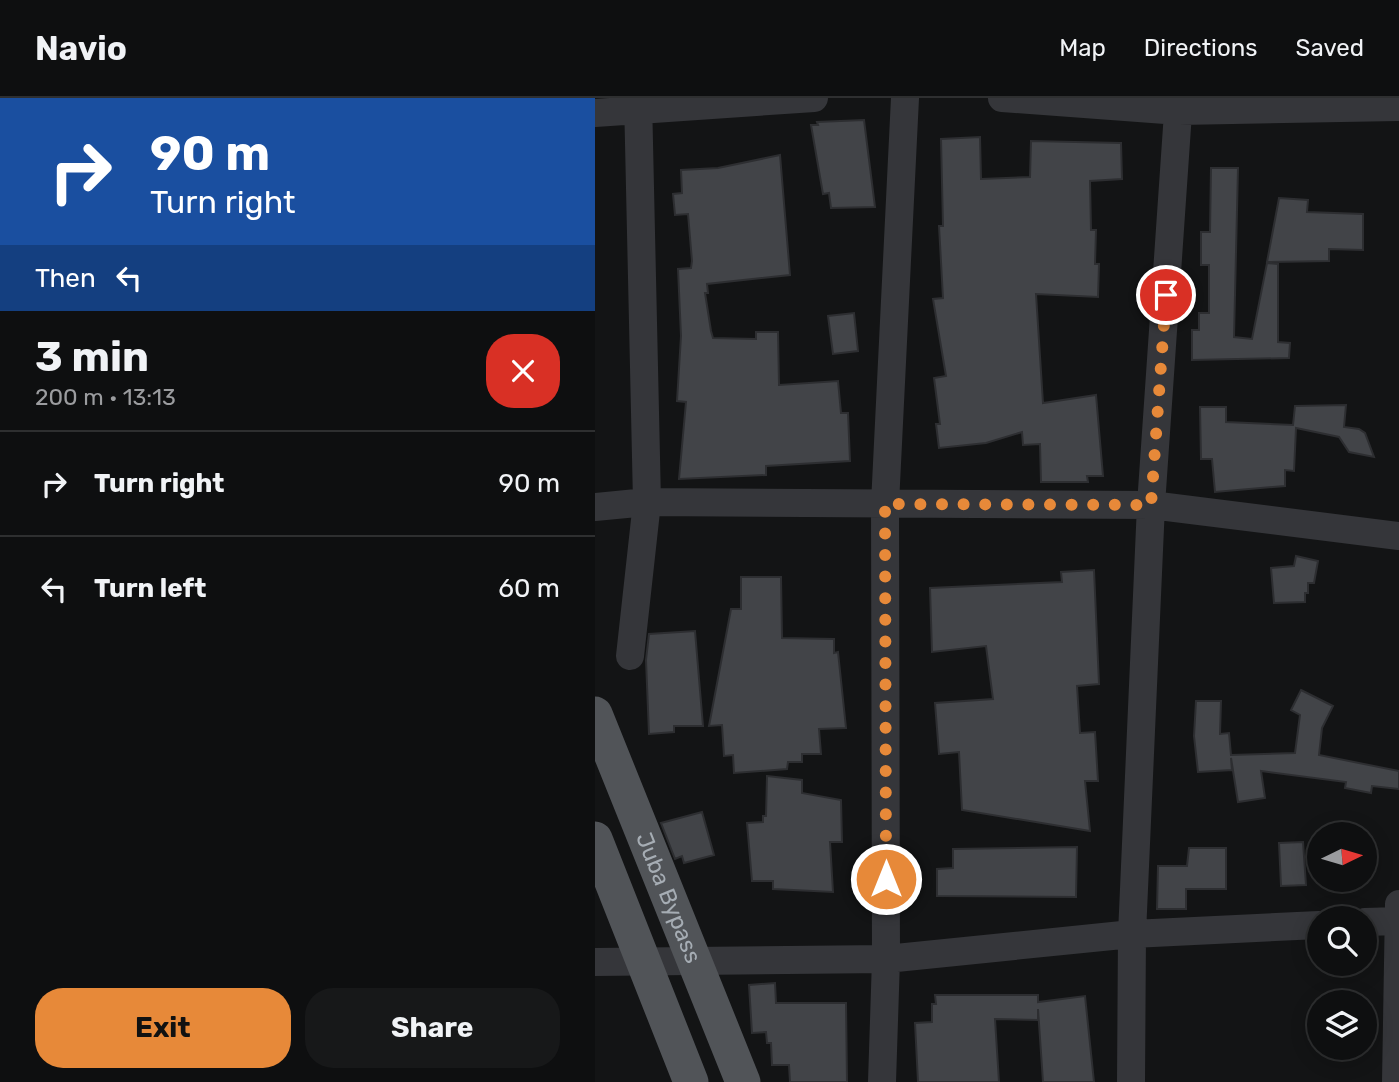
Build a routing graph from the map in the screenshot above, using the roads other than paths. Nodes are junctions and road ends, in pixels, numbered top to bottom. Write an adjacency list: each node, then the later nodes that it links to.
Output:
1 (814, 98): 5 (street)
2 (905, 98): 9 (street)
3 (1002, 98): 4 (street)
4 (1179, 104): 6 (street); 10 (street)
5 (638, 105): 7 (street); 8 (street)
6 (1399, 107)
7 (595, 113)
8 (647, 502): 9 (street); 11 (street); 13 (street)
9 (885, 504): 10 (street); 20 (street)
10 (1151, 505): 12 (street); 19 (street)
11 (595, 507)
12 (1399, 536)
13 (630, 656)
14 (595, 714): 22 (main road, Juba Bypass)
15 (595, 839): 23 (main road, Juba Bypass)
16 (1399, 915): 17 (street); 28 (street)
17 (1377, 920)
18 (1307, 926): 19 (street)
19 (1132, 934): 20 (street); 27 (street)
20 (886, 959): 22 (street); 26 (street)
21 (595, 961): 23 (street)
22 (697, 962): 23 (street); 25 (main road, Juba Bypass)
23 (645, 963): 24 (main road, Juba Bypass)
24 (691, 1082)
25 (743, 1082)
26 (882, 1082)
27 (1131, 1082)
28 (1396, 1082)

